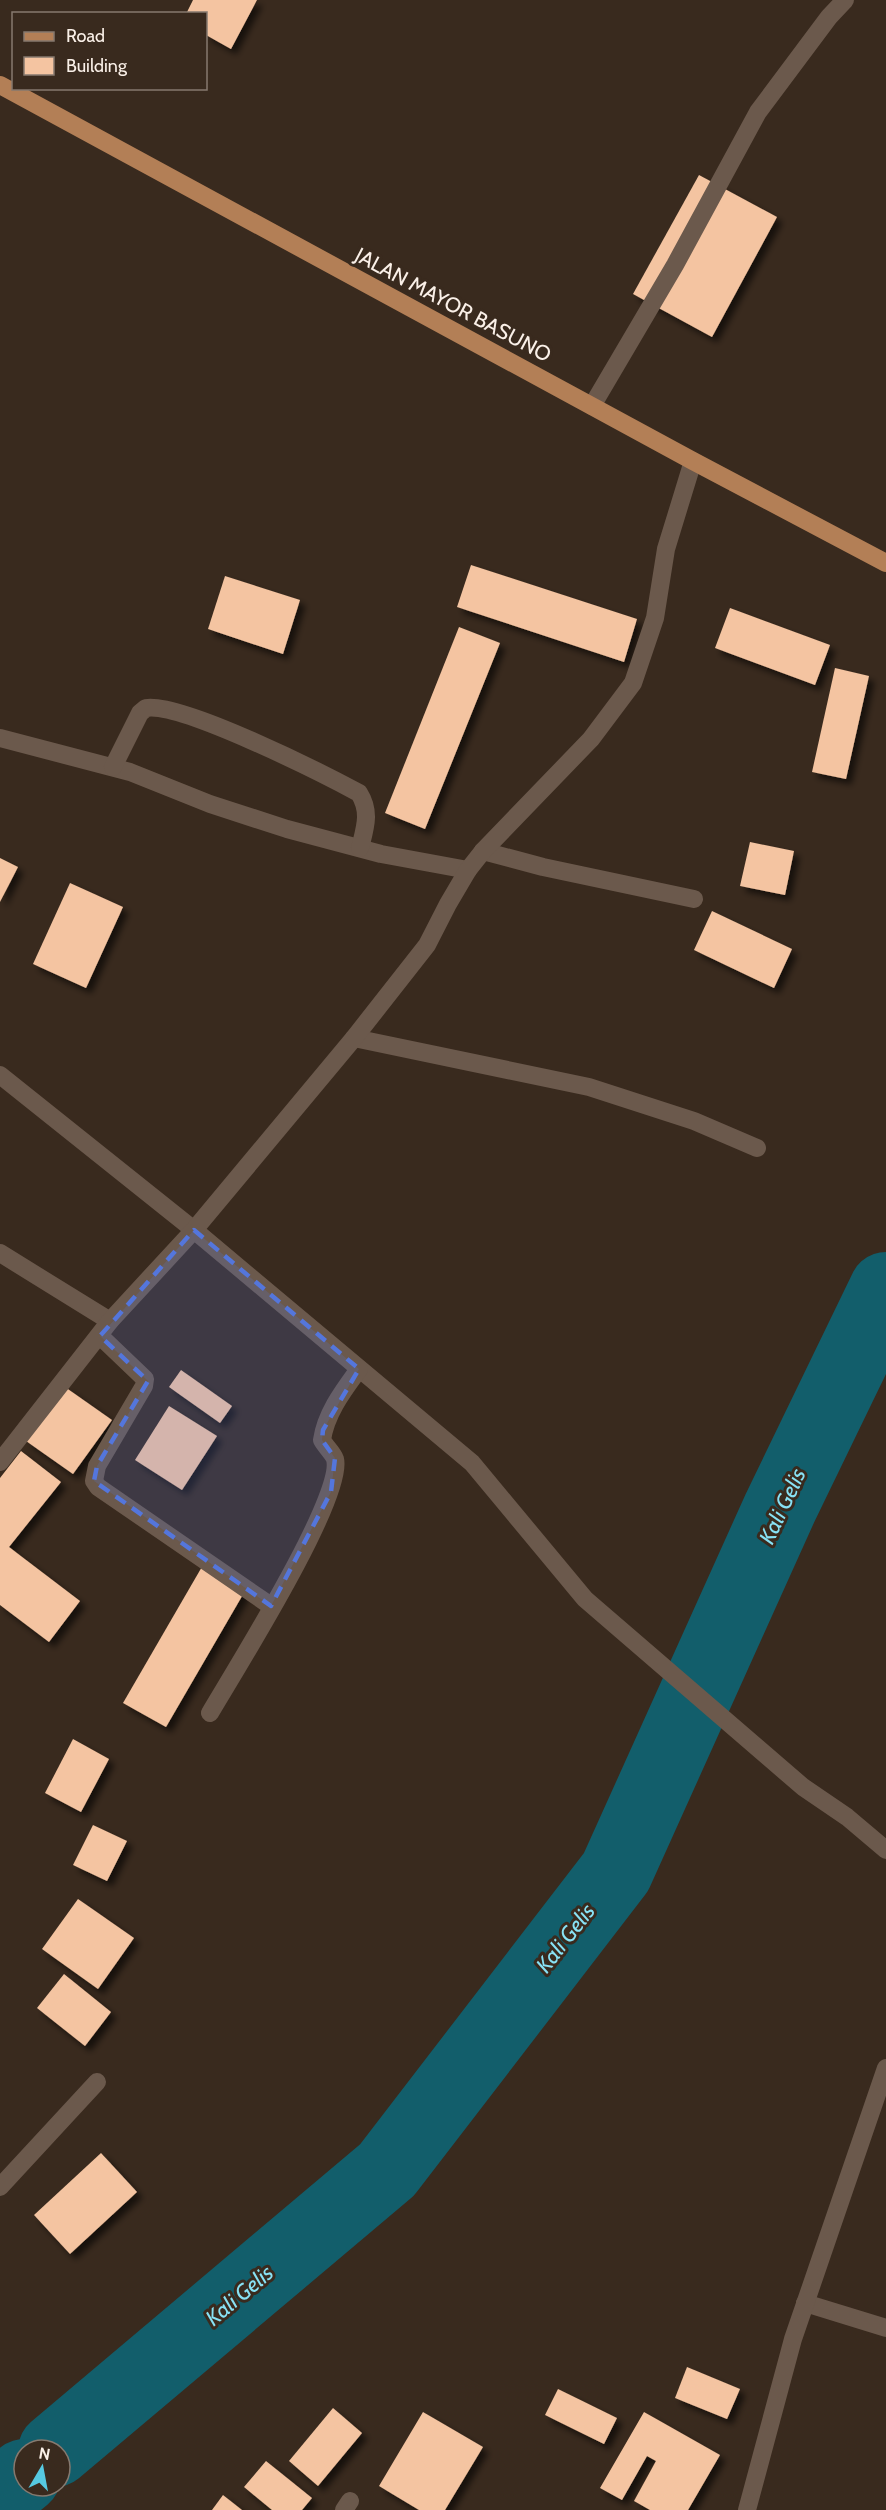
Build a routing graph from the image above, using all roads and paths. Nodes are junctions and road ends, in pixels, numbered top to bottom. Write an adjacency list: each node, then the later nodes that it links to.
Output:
1 (845, 0): 3 (street)
2 (0, 85): 3 (main road, JALAN MAYOR BASUNO)
3 (592, 406): 4 (main road, JALAN MAYOR BASUNO)
4 (693, 461): 5 (main road, JALAN MAYOR BASUNO); 9 (street)
5 (886, 563)
6 (0, 738): 7 (street)
7 (113, 767): 8 (street); 8 (street)
8 (360, 849): 10 (street)
9 (483, 850): 10 (street); 11 (street)
10 (468, 870): 12 (street)
11 (694, 899)
12 (354, 1038): 14 (street); 15 (street)
13 (0, 1075): 15 (street)
14 (758, 1148)
15 (194, 1230): 17 (street); 19 (street)
16 (0, 1253): 17 (street)
17 (110, 1321): 18 (street)
18 (100, 1336): 20 (street); 21 (street)
19 (359, 1369): 21 (street); 23 (street)
20 (0, 1462)
21 (271, 1606): 22 (street)
22 (210, 1713)
23 (886, 1850)
24 (886, 2068): 27 (street)
25 (97, 2082): 26 (street)
26 (0, 2187)
27 (805, 2304): 28 (street); 29 (street)
28 (886, 2328)
29 (747, 2510)

